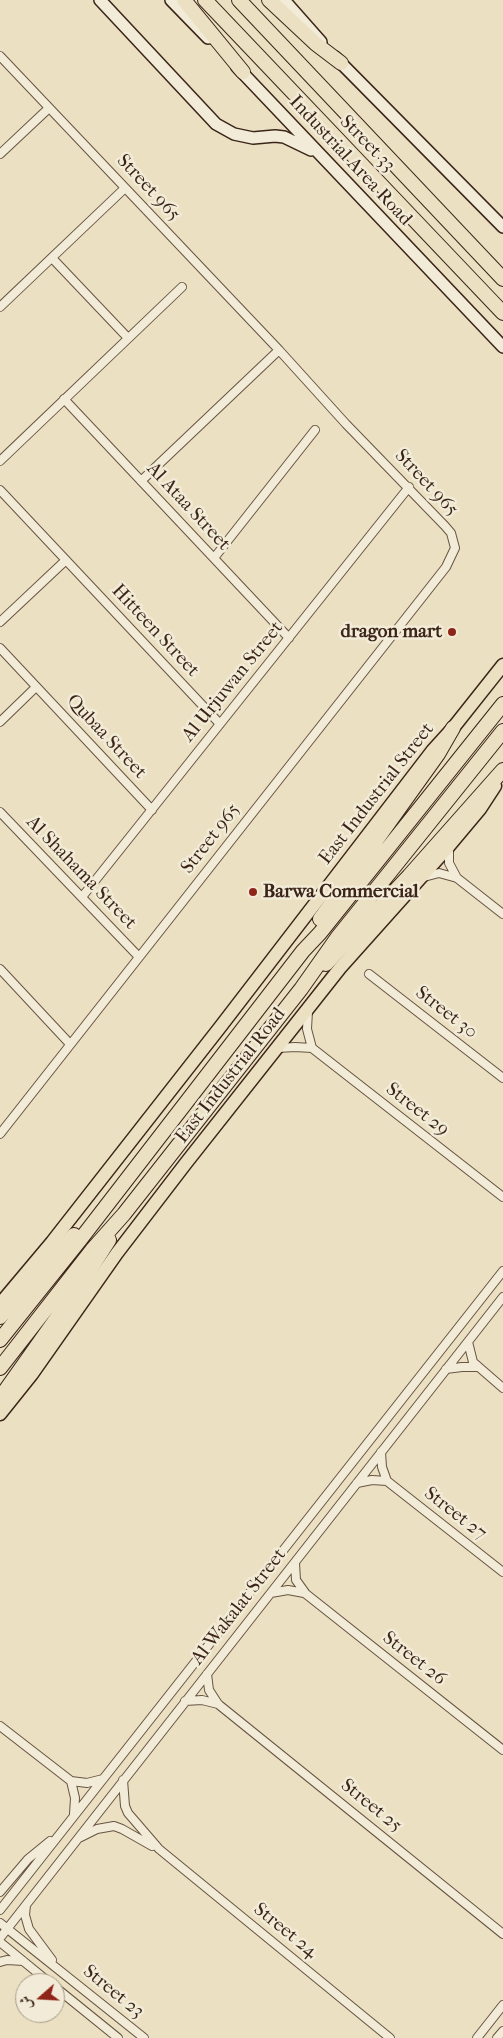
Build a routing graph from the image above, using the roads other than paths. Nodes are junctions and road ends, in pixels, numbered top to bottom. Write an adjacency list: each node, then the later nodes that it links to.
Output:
1 (100, 0): 13 (street)
2 (171, 0): 10 (street, Industrial Area Road)
3 (184, 0): 10 (highway)
4 (205, 0): 20 (highway, Street 33)
5 (239, 0): 17 (highway, Street 33)
6 (269, 0): 9 (highway)
7 (284, 0): 9 (street)
8 (0, 56): 11 (street, Street 965)
9 (341, 63): 15 (street)
10 (243, 72): 13 (street, Industrial Area Road)
11 (49, 108): 12 (street); 14 (street, Street 965)
12 (0, 154)
13 (321, 156): 22 (street, Industrial Area Road)
14 (125, 188): 16 (street); 23 (street, Street 965)
15 (503, 227)
16 (52, 258): 19 (street); 21 (street)
17 (503, 279)
18 (182, 287): 21 (street)
19 (0, 307)
20 (503, 313)
21 (128, 338): 24 (street)
22 (503, 347)
23 (279, 350): 27 (street); 28 (street, Street 965)
24 (64, 399): 26 (street); 27 (street, Al Ataa Street)
25 (315, 430): 30 (street)
26 (0, 461)
27 (142, 481): 30 (street, Al Ataa Street)
28 (409, 487): 33 (street, Al Urjuwan Street); 51 (street, Street 965)
29 (0, 490): 31 (street, Hitteen Street)
30 (214, 558): 33 (street, Al Ataa Street)
31 (66, 560): 32 (street); 39 (street, Hitteen Street)
32 (0, 622)
33 (289, 638): 39 (street, Al Urjuwan Street)
34 (0, 648): 36 (street, Qubaa Street)
35 (503, 665): 40 (main road)
36 (36, 687): 38 (street); 43 (street, Qubaa Street)
37 (503, 704): 50 (highway, East Industrial Road)
38 (0, 722)
39 (220, 724): 43 (street, Al Urjuwan Street)
40 (453, 728): 50 (highway); 56 (main road, East Industrial Street)
41 (503, 731): 54 (highway, East Industrial Road)
42 (503, 771): 45 (main road, East Industrial Road); 54 (highway)
43 (152, 810): 48 (street, Al Urjuwan Street)
44 (0, 812): 48 (street, Al Shahama Street)
45 (449, 846): 46 (main road, East Industrial Road); 47 (street)
46 (421, 878): 47 (street); 55 (main road, East Industrial Road)
47 (457, 878): 49 (street)
48 (82, 897): 51 (street, Al Shahama Street)
49 (503, 914)
50 (303, 951): 63 (highway, East Industrial Road)
51 (139, 957): 57 (street, Street 965)
52 (0, 969): 57 (street)
53 (369, 974): 60 (street, Street 30)
54 (301, 989): 64 (highway, East Industrial Road)
55 (308, 1008): 58 (main road, East Industrial Road); 59 (street)
56 (221, 1026): 67 (main road, East Industrial Road)
57 (70, 1044): 61 (street, Street 965)
58 (278, 1048): 59 (street); 76 (main road, East Industrial Road)
59 (312, 1048): 62 (street, Street 29)
60 (503, 1078)
61 (0, 1134)
62 (503, 1197)
63 (108, 1202): 68 (highway); 69 (highway, East Industrial Road)
64 (124, 1214): 72 (highway, East Industrial Road); 75 (highway)
65 (503, 1271): 89 (street, Al Wakalat Street)
66 (503, 1297): 70 (street, Al Wakalat Street)
67 (0, 1304)
68 (0, 1317)
69 (0, 1340)
70 (468, 1342): 71 (street); 73 (street, Al Wakalat Street)
71 (478, 1367): 73 (street); 74 (street)
72 (0, 1368)
73 (446, 1369): 77 (street, Al Wakalat Street)
74 (503, 1388)
75 (0, 1398)
76 (0, 1414)
77 (381, 1452): 78 (street); 79 (street, Al Wakalat Street)
78 (387, 1481): 79 (street); 81 (street, Street 27)
79 (357, 1483): 80 (street, Al Wakalat Street)
80 (295, 1562): 82 (street, Al Wakalat Street); 83 (street, Street 26)
81 (503, 1572)
82 (270, 1594): 83 (street); 84 (street, Al Wakalat Street)
83 (306, 1594): 88 (street, Street 26)
84 (206, 1674): 85 (street, Al Wakalat Street); 86 (street, Street 25)
85 (185, 1701): 86 (street); 90 (street, Al Wakalat Street)
86 (218, 1704): 101 (street, Street 25)
87 (0, 1726): 91 (street)
88 (503, 1750)
89 (103, 1780): 91 (street); 92 (street, Al Wakalat Street)
90 (124, 1780): 94 (street, Al Wakalat Street); 95 (street, Street 24)
91 (71, 1782): 92 (street)
92 (74, 1815): 93 (street, Al Wakalat Street)
93 (62, 1830): 96 (street); 98 (street, Al Wakalat Street)
94 (77, 1839): 95 (street, Street 24); 97 (street, Al Wakalat Street)
95 (158, 1849): 113 (street, Street 24)
96 (0, 1892)
97 (26, 1903): 100 (street, Al Wakalat Street); 106 (street, Street 23)
98 (0, 1910)
99 (0, 1923): 100 (street, Street 23)
100 (7, 1928): 102 (street, Al Wakalat Street); 106 (street, Street 23)
101 (503, 1934)
102 (0, 1938)
103 (0, 1942): 105 (street, Street 23)
104 (0, 1962): 105 (street)
105 (24, 1962): 107 (street, Street 23)
106 (61, 1971): 112 (street, Street 23)
107 (38, 1973)
108 (65, 1995): 111 (street, Street 23)
109 (503, 2005): 114 (street)
110 (503, 2030): 115 (street)
111 (118, 2038)
112 (144, 2038)
113 (390, 2038)
114 (477, 2038)
115 (497, 2038)

